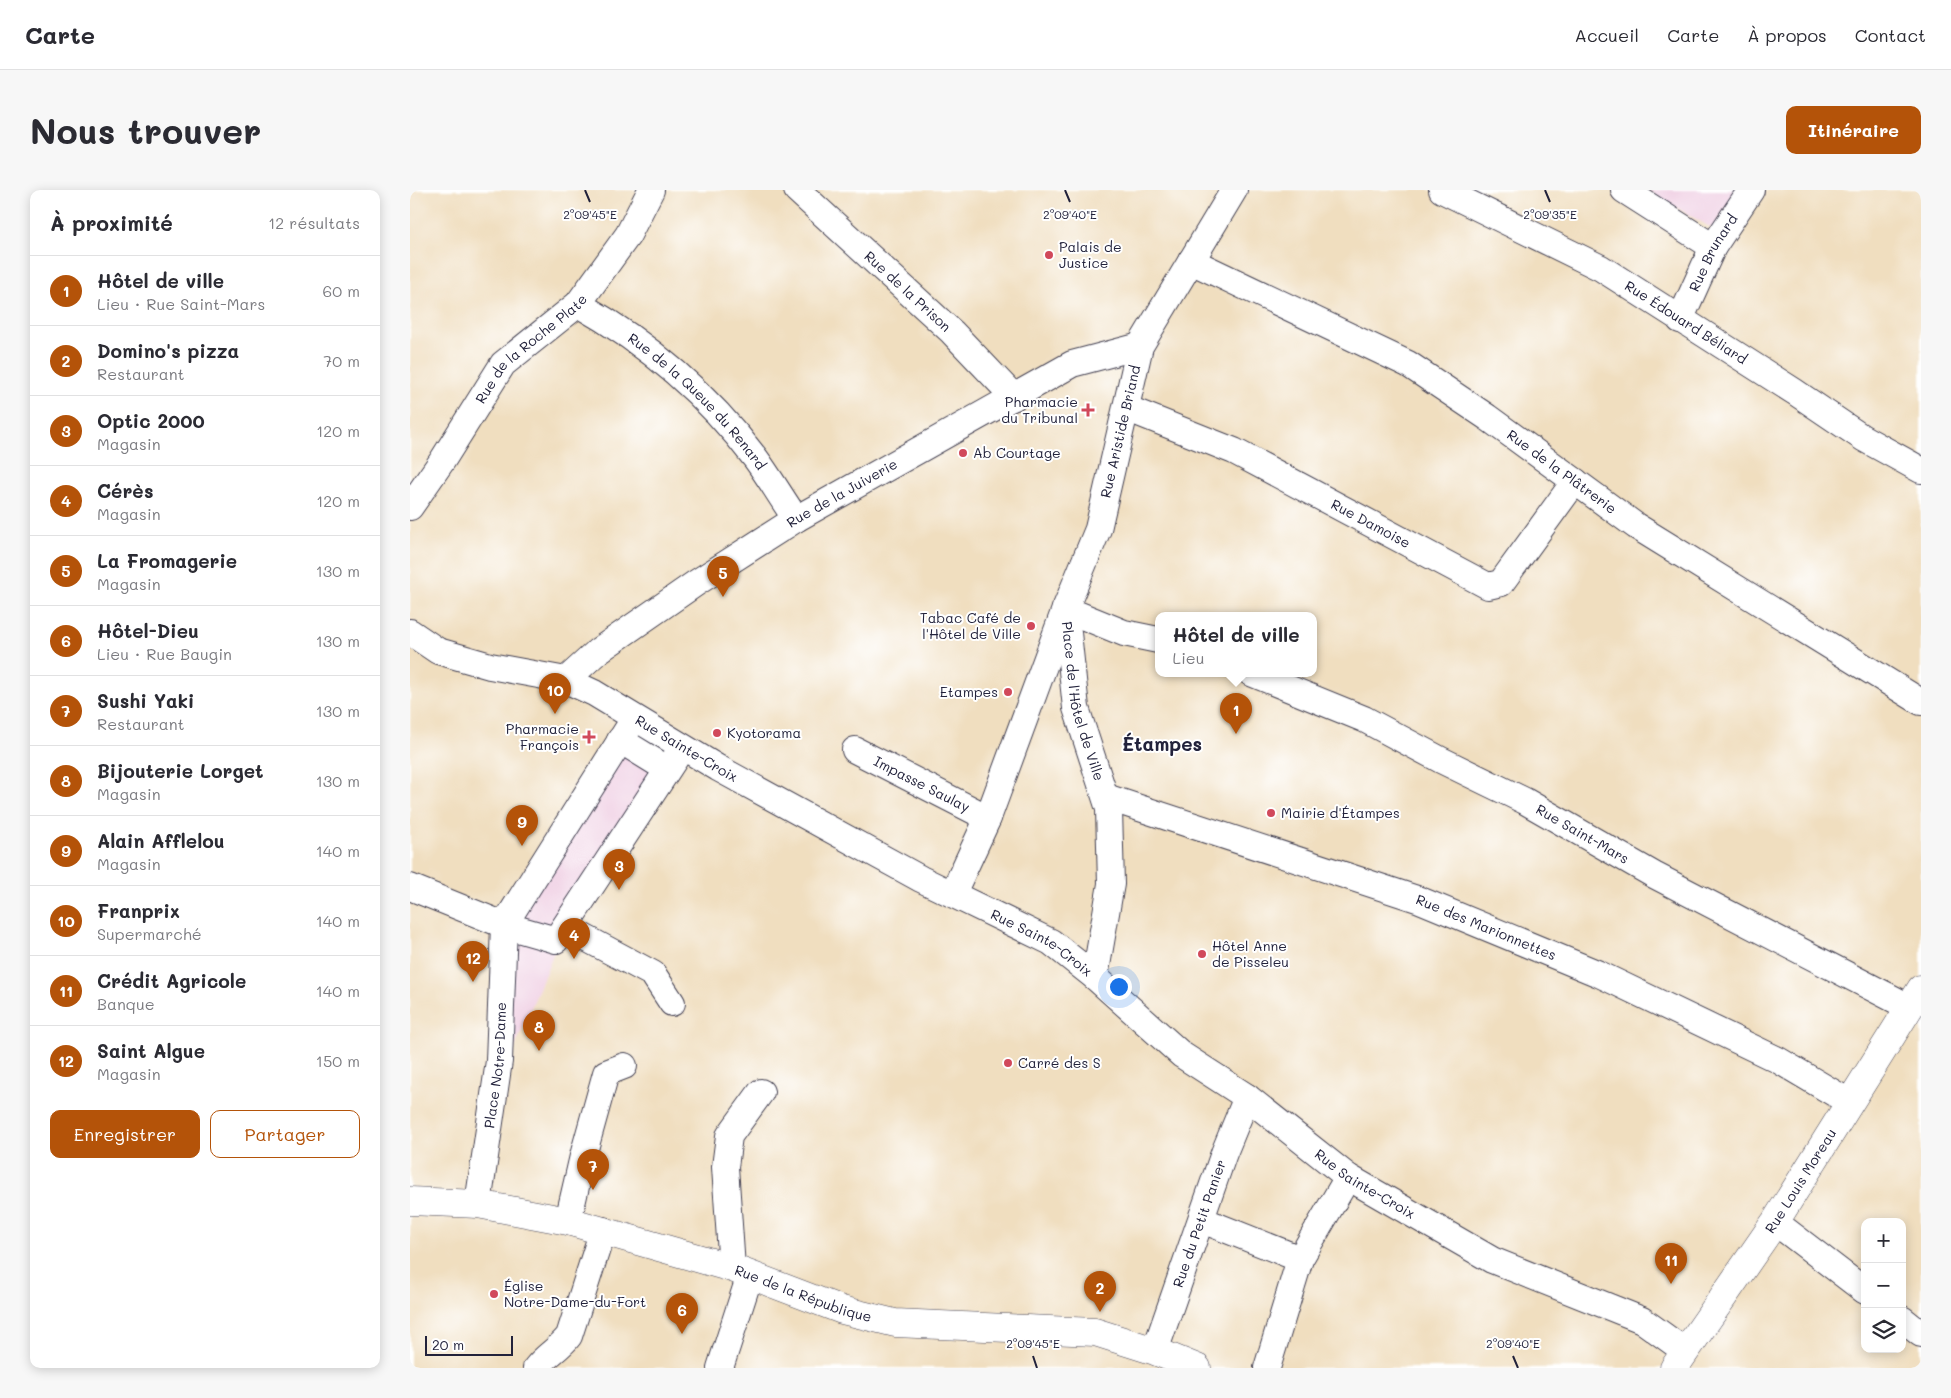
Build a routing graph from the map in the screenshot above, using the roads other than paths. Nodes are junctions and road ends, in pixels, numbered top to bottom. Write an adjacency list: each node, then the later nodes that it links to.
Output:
1 (651, 190): 9 (street, Rue de la Roche Plate)
2 (797, 190): 12 (street, Rue de la Prison)
3 (1234, 190): 8 (street, Rue Aristide Briand)
4 (1442, 190): 10 (street, Rue Édouard Béliard)
5 (1624, 190): 7 (street)
6 (1751, 190): 7 (street, Rue Brunard)
7 (1714, 248): 10 (street, Rue Brunard)
8 (1191, 261): 11 (street, Rue Aristide Briand); 15 (street, Rue de la Plâtrerie)
9 (578, 304): 16 (street, Rue de la Roche Plate); 17 (street, Rue de la Queue du Renard)
10 (1680, 320): 14 (street, Rue Édouard Béliard)
11 (1140, 346): 12 (street, Rue de la Juiverie); 13 (street, Rue Aristide Briand)
12 (1014, 397): 17 (street, Rue de la Juiverie)
13 (1126, 408): 15 (street, Rue Damoise); 18 (street, Rue Aristide Briand)
14 (1921, 470)
15 (1575, 481): 23 (street, Rue de la Plâtrerie)
16 (410, 507)
17 (796, 519): 22 (street, Rue de la Juiverie)
18 (1065, 609): 20 (street); 29 (street, Place de l'Hôtel de Ville); 30 (street, Place de l'Hôtel de Ville)
19 (410, 632): 22 (street, Rue Sainte-Croix)
20 (1155, 639)
21 (1261, 677): 36 (street, Rue Saint-Mars)
22 (566, 680): 24 (street, Rue Sainte-Croix)
23 (1921, 702)
24 (634, 718): 25 (street); 26 (street, Rue Sainte-Croix)
25 (620, 740): 28 (street); 33 (street)
26 (682, 748): 28 (street); 32 (street, Rue Sainte-Croix)
27 (855, 750): 30 (street, Impasse Saulay)
28 (666, 769): 34 (street)
29 (1106, 797): 35 (street, Place de l'Hôtel de Ville); 41 (street, Rue des Marionnettes)
30 (988, 818): 32 (street, Place de l'Hôtel de Ville)
31 (410, 887): 33 (street)
32 (953, 893): 35 (street, Rue Sainte-Croix)
33 (504, 925): 34 (street); 44 (street, Place Notre-Dame)
34 (566, 927): 37 (street)
35 (1095, 977): 40 (street, Rue Sainte-Croix)
36 (1915, 998): 41 (street, Rue Louis Moreau)
37 (672, 1003)
38 (624, 1066): 45 (street)
39 (761, 1092): 50 (street)
40 (1247, 1096): 42 (street, Rue Sainte-Croix); 46 (street, Rue du Petit Panier)
41 (1849, 1102): 47 (street, Rue Louis Moreau)
42 (1348, 1177): 49 (street); 55 (street, Rue Sainte-Croix)
43 (410, 1202): 44 (street, Rue de la République)
44 (478, 1204): 45 (street, Rue de la République)
45 (568, 1220): 48 (street, Rue de la République)
46 (1202, 1220): 49 (street); 54 (street, Rue du Petit Panier)
47 (1775, 1222): 51 (street); 55 (street, Rue Louis Moreau)
48 (603, 1230): 50 (street, Rue de la République); 56 (street)
49 (1300, 1259): 59 (street)
50 (741, 1272): 54 (street, Rue de la République); 57 (street)
51 (1861, 1288)
52 (1906, 1322): 53 (street)
53 (1921, 1334)
54 (1155, 1351): 58 (street, Rue de la République)
55 (1679, 1360)
56 (536, 1368)
57 (720, 1368)
58 (1197, 1368)
59 (1267, 1368)

